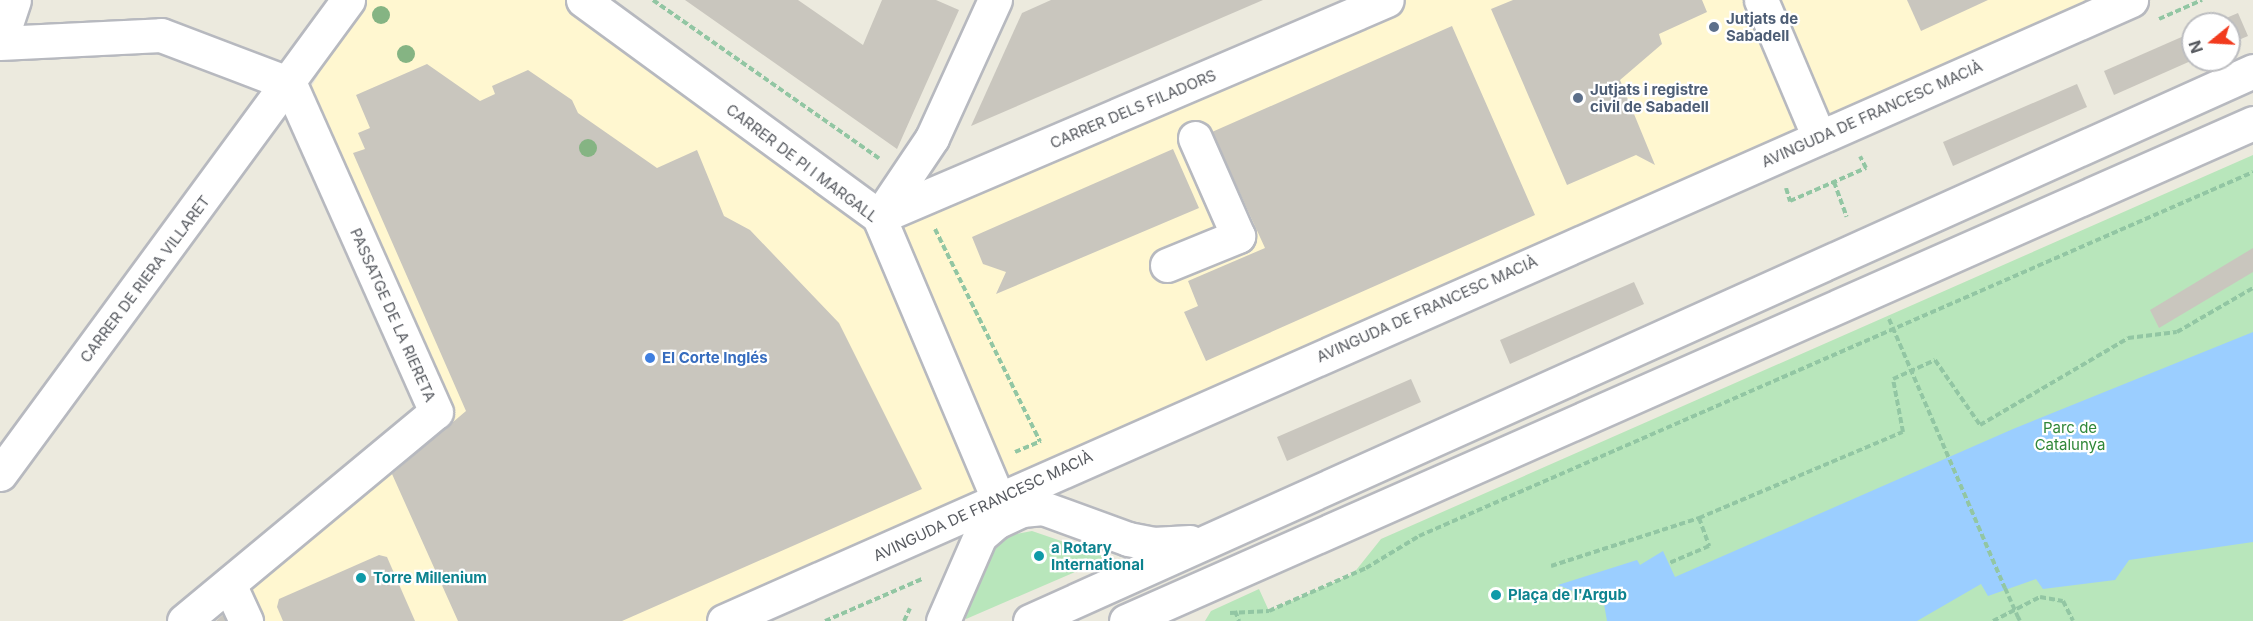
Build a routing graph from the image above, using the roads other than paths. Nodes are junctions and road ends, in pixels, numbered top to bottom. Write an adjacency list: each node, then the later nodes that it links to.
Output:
1 (14, 0): 8 (street)
2 (348, 0): 10 (street, CARRER DE RIERA VILLARET)
3 (583, 0): 14 (street, CARRER DE PI I MARGALL)
4 (995, 0): 14 (street)
5 (1387, 0): 14 (street, CARRER DELS FILADORS)
6 (1761, 0): 12 (street)
7 (2132, 0): 12 (street, AVINGUDA DE FRANCESC MACIÀ)
8 (0, 42): 10 (street)
9 (2253, 71): 19 (street, AVINGUDA DE FRANCESC MACIÀ)
10 (290, 84): 16 (street, CARRER DE RIERA VILLARET); 21 (street, PASSATGE DE LA RIERETA)
11 (2253, 123): 22 (street)
12 (1819, 137): 17 (street, AVINGUDA DE FRANCESC MACIÀ)
13 (1195, 138): 15 (street)
14 (879, 218): 17 (street, CARRER DE PI I MARGALL)
15 (1167, 265)
16 (0, 474)
17 (1002, 507): 18 (street, AVINGUDA DE FRANCESC MACIÀ); 25 (street, AVINGUDA DE FRANCESC MACIÀ); 26 (street, AVINGUDA DE FRANCESC MACIÀ)
18 (1128, 539): 19 (street, AVINGUDA DE FRANCESC MACIÀ); 20 (street, AVINGUDA DE FRANCESC MACIÀ)
19 (1210, 539): 20 (street, AVINGUDA DE FRANCESC MACIÀ)
20 (1152, 566): 22 (street, AVINGUDA DE FRANCESC MACIÀ); 27 (street, AVINGUDA DE FRANCESC MACIÀ)
21 (230, 584): 23 (street, PASSATGE DE LA RIERETA); 24 (street)
22 (1173, 615): 28 (street)
23 (184, 621)
24 (246, 621)
25 (724, 621)
26 (943, 621)
27 (1030, 621)
28 (1126, 621)

